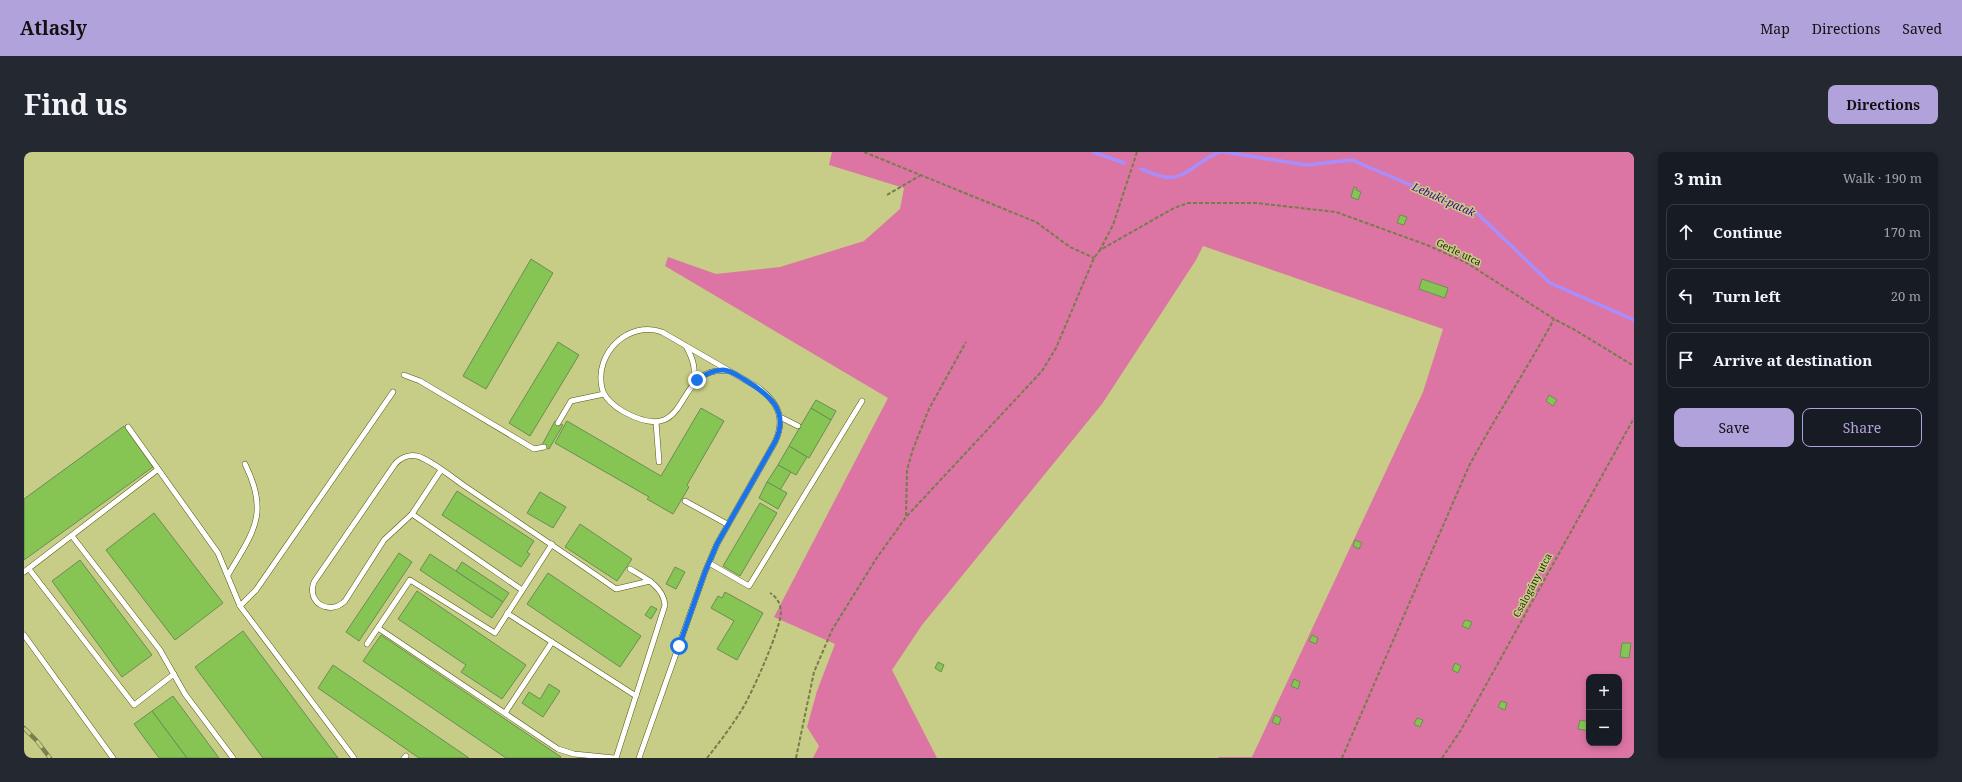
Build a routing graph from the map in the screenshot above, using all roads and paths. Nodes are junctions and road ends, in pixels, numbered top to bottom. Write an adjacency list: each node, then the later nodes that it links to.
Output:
1 (864, 152): 3 (path)
2 (1137, 152): 5 (path)
3 (921, 175): 4 (path); 6 (path)
4 (887, 195)
5 (1100, 250): 6 (path); 7 (path, Gerle utca)
6 (1094, 258): 30 (path)
7 (1554, 319): 10 (path, Gerle utca); 59 (path)
8 (966, 342): 30 (path)
9 (686, 346): 11 (lane); 13 (lane); 15 (lane)
10 (1634, 366)
11 (729, 371): 13 (lane); 17 (lane)
12 (404, 375): 23 (lane)
13 (692, 385): 19 (lane)
14 (393, 392): 42 (lane)
15 (604, 394): 19 (lane); 20 (lane)
16 (862, 401): 34 (lane)
17 (780, 417): 21 (lane); 31 (lane)
18 (1634, 418): 60 (path, Csalogány utca)
19 (656, 422): 24 (lane)
20 (558, 423)
21 (798, 426)
22 (128, 427): 26 (lane)
23 (544, 447)
24 (659, 462)
25 (245, 464): 38 (lane)
26 (158, 470): 32 (lane); 38 (lane)
27 (441, 470): 29 (lane); 29 (lane); 33 (lane)
28 (685, 501): 31 (lane)
29 (412, 514): 40 (lane)
30 (906, 517): 58 (path)
31 (727, 524): 34 (lane)
32 (72, 536): 35 (lane); 48 (lane)
33 (552, 544): 39 (lane); 40 (lane)
34 (709, 563): 56 (lane)
35 (29, 569): 37 (lane); 48 (lane)
36 (630, 569): 39 (lane)
37 (24, 572)
38 (228, 575): 42 (lane)
39 (650, 581): 49 (lane)
40 (522, 590): 43 (lane)
41 (770, 594): 57 (path)
42 (240, 606): 54 (lane)
43 (508, 613): 44 (lane); 46 (lane)
44 (378, 628): 47 (lane); 50 (lane)
45 (24, 634): 52 (lane)
46 (552, 642): 49 (lane); 50 (lane)
47 (366, 644)
48 (174, 674): 53 (lane)
49 (636, 696): 55 (lane)
50 (505, 713): 51 (lane)
51 (572, 756): 55 (lane)
52 (113, 758)
53 (233, 758)
54 (354, 758)
55 (615, 758)
56 (639, 758)
57 (707, 758)
58 (796, 758)
59 (1342, 758)
60 (1442, 758)

